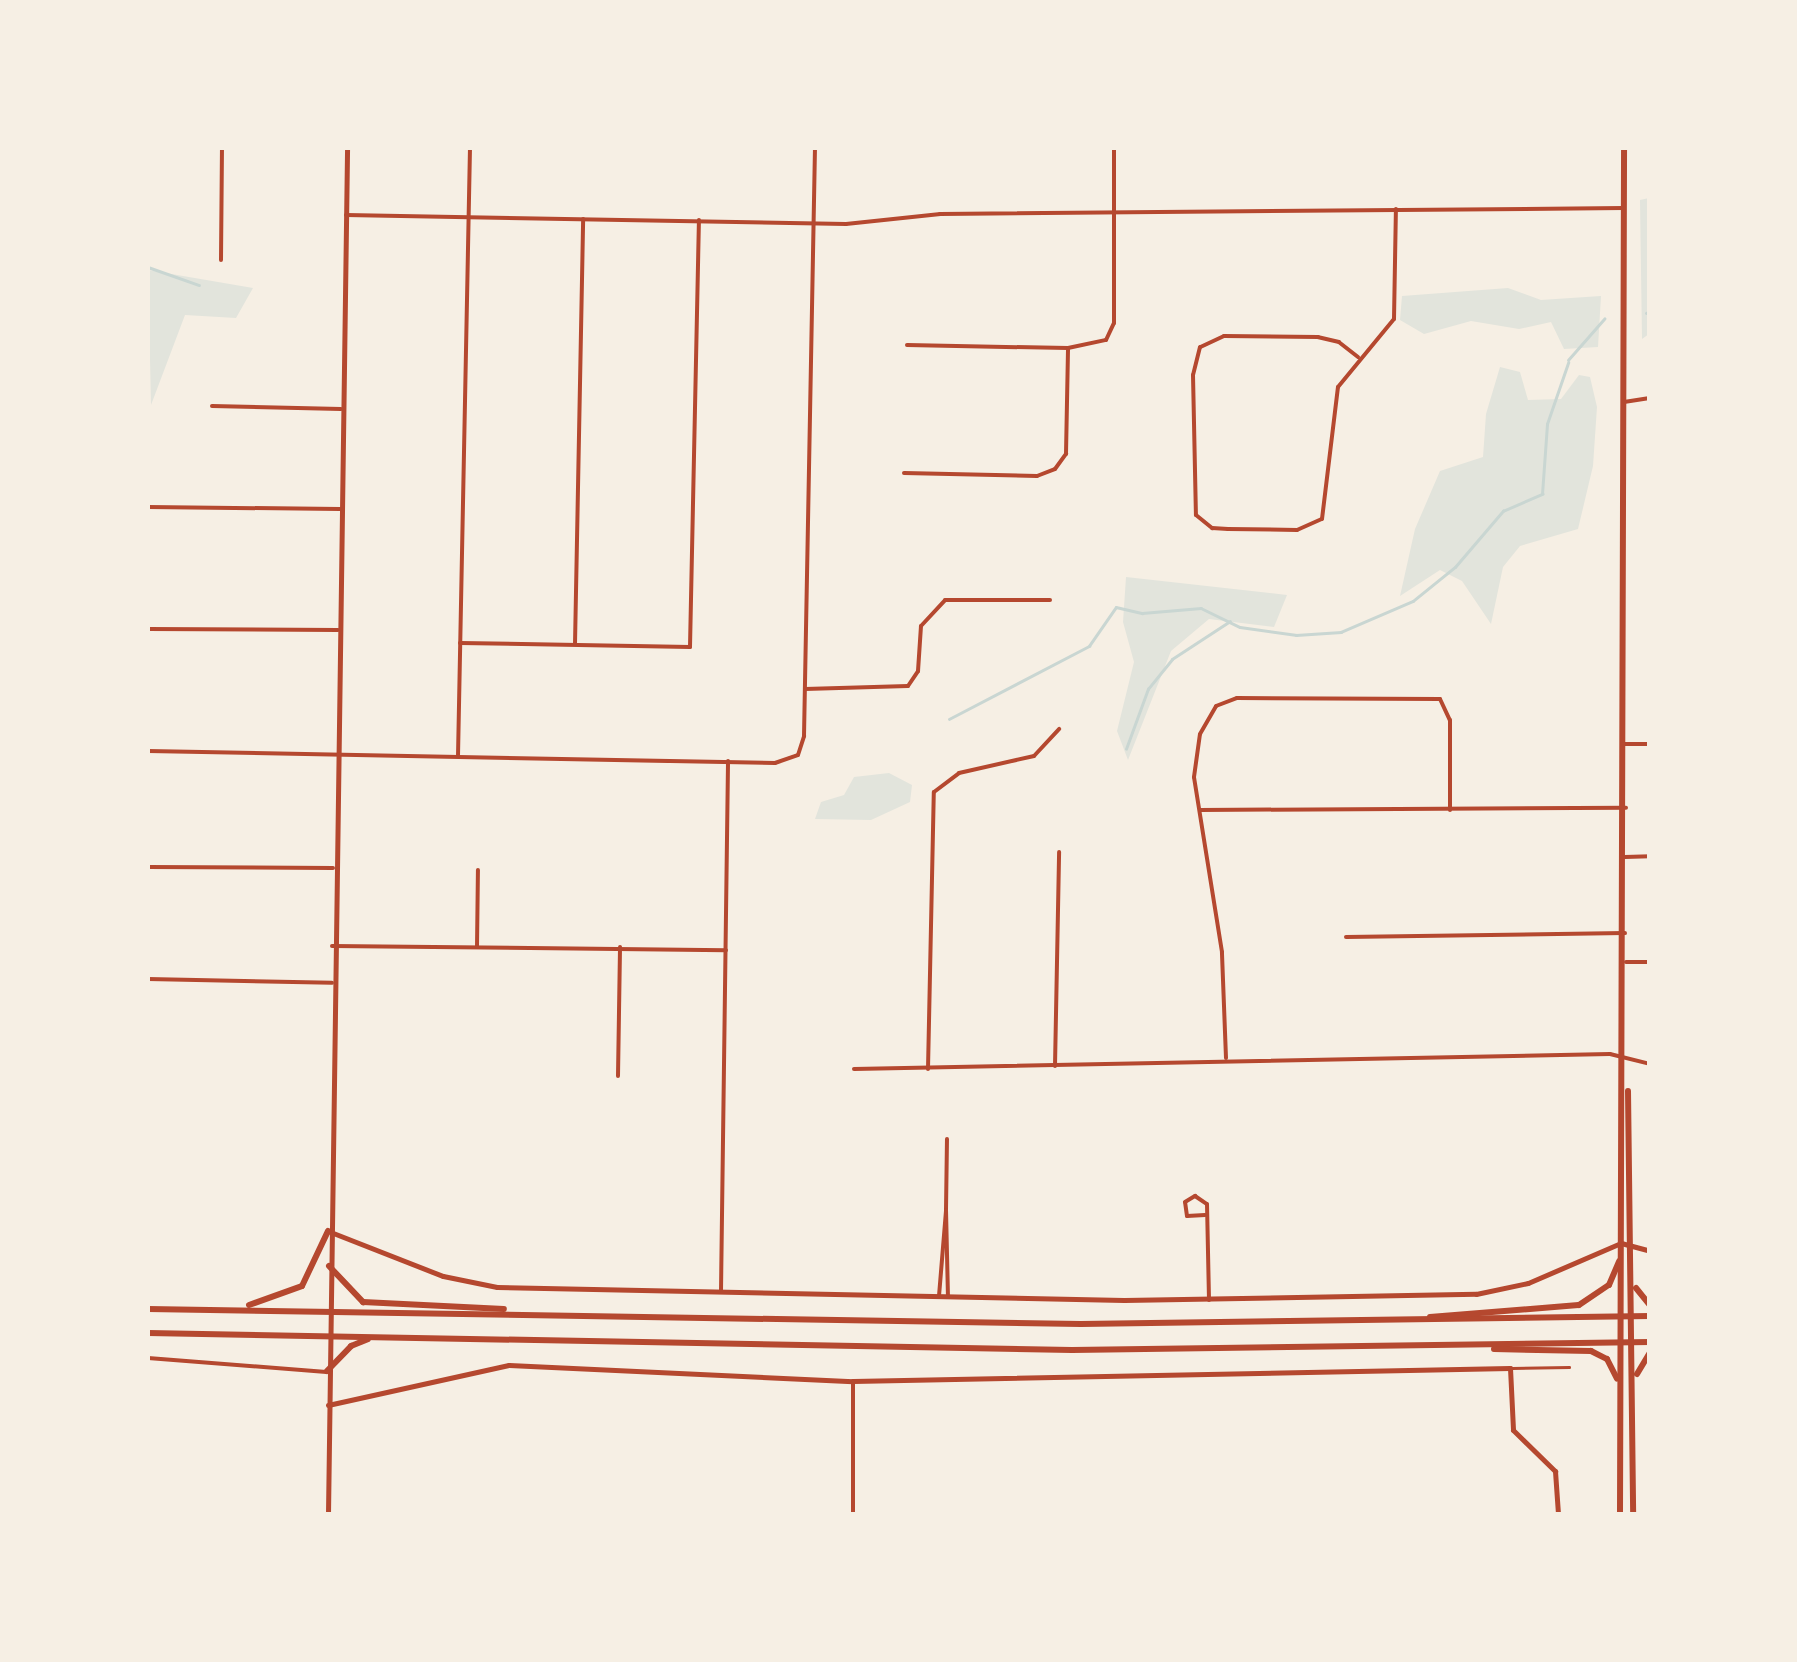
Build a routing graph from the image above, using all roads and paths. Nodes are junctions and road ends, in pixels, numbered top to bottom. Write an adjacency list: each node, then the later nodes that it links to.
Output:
1 (222, 148): 15 (street)
2 (348, 148): 10 (street)
3 (470, 148): 11 (street)
4 (815, 148): 14 (street)
5 (1114, 148): 9 (street)
6 (1624, 148): 7 (main road)
7 (1624, 208): 8 (street); 20 (main road)
8 (1396, 209): 9 (street); 18 (street)
9 (1114, 212): 14 (street); 17 (street)
10 (346, 215): 11 (street); 22 (street)
11 (468, 218): 12 (street); 29 (street)
12 (584, 219): 13 (street); 30 (street)
13 (698, 220): 14 (street); 30 (street)
14 (814, 224): 31 (street)
15 (220, 260)
16 (908, 345): 17 (street)
17 (1068, 348): 23 (street)
18 (1358, 358): 18 (street)
19 (1650, 398): 20 (street)
20 (1624, 402): 33 (main road)
21 (212, 406): 22 (street)
22 (342, 409): 25 (street)
23 (904, 472)
24 (148, 507): 25 (street)
25 (340, 508): 28 (street)
26 (1050, 600): 31 (street)
27 (148, 629): 28 (street)
28 (338, 630): 36 (street)
29 (460, 642): 30 (street); 37 (street)
30 (575, 644)
31 (805, 689): 38 (street)
32 (1058, 729): 62 (street)
33 (1625, 744): 34 (street); 39 (main road)
34 (1650, 744)
35 (148, 751): 36 (street)
36 (335, 753): 37 (street); 46 (street)
37 (458, 756): 38 (street)
38 (728, 761): 53 (street)
39 (1626, 808): 41 (street); 44 (main road)
40 (1200, 810): 41 (street); 41 (street); 58 (street)
41 (1450, 810)
42 (1058, 852): 61 (street)
43 (1650, 856): 44 (street)
44 (1625, 857): 48 (main road)
45 (148, 867): 46 (street)
46 (333, 868): 50 (street)
47 (478, 870): 51 (street)
48 (1625, 933): 49 (street); 54 (main road)
49 (1346, 937)
50 (332, 946): 51 (street); 57 (street)
51 (477, 947): 52 (street)
52 (620, 948): 53 (street); 64 (street)
53 (726, 950): 76 (street)
54 (1626, 962): 55 (street); 59 (main road)
55 (1650, 962)
56 (148, 979): 57 (street)
57 (332, 983): 69 (street)
58 (1226, 1060): 59 (street); 61 (street)
59 (1626, 1060): 60 (street); 65 (main road)
60 (1650, 1064)
61 (1056, 1066): 62 (street)
62 (928, 1069): 63 (street)
63 (854, 1070)
64 (618, 1076)
65 (1626, 1080): 70 (main road); 71 (main road)
66 (947, 1139): 67 (street)
67 (946, 1210): 77 (street); 78 (street)
68 (1205, 1214): 68 (street); 79 (street)
69 (328, 1231): 74 (street); 76 (street); 82 (main road)
70 (1621, 1243): 71 (street); 73 (main road); 79 (street)
71 (1633, 1244): 72 (street); 75 (main road)
72 (1650, 1251)
73 (1622, 1255): 86 (main road); 88 (main road)
74 (328, 1266): 83 (street); 84 (main road)
75 (1633, 1277): 80 (main road); 87 (main road)
76 (721, 1292): 77 (street)
77 (939, 1296): 78 (street)
78 (948, 1296): 79 (street)
79 (1208, 1300)
80 (1650, 1305)
81 (148, 1308): 82 (main road)
82 (218, 1308): 83 (main road)
83 (328, 1310): 84 (main road); 90 (street)
84 (550, 1314): 88 (main road)
85 (1650, 1316): 87 (main road)
86 (1620, 1317): 87 (main road); 88 (main road); 94 (main road)
87 (1633, 1317): 92 (main road)
88 (1386, 1321)
89 (148, 1332): 90 (main road)
90 (328, 1336): 91 (main road); 100 (street)
91 (378, 1336): 95 (main road); 100 (main road)
92 (1633, 1342): 93 (main road); 94 (main road); 104 (main road)
93 (1650, 1342)
94 (1620, 1343): 95 (main road); 102 (main road)
95 (1458, 1346): 102 (main road)
96 (1650, 1352): 104 (main road)
97 (148, 1358): 100 (street)
98 (1569, 1367): 99 (lane)
99 (1510, 1368): 101 (street); 107 (street)
100 (327, 1372): 103 (street)
101 (853, 1380): 103 (street); 106 (street)
102 (1620, 1387): 108 (main road)
103 (328, 1405): 105 (street)
104 (1633, 1410): 109 (main road)
105 (328, 1514)
106 (853, 1514)
107 (1558, 1514)
108 (1620, 1514)
109 (1633, 1514)

